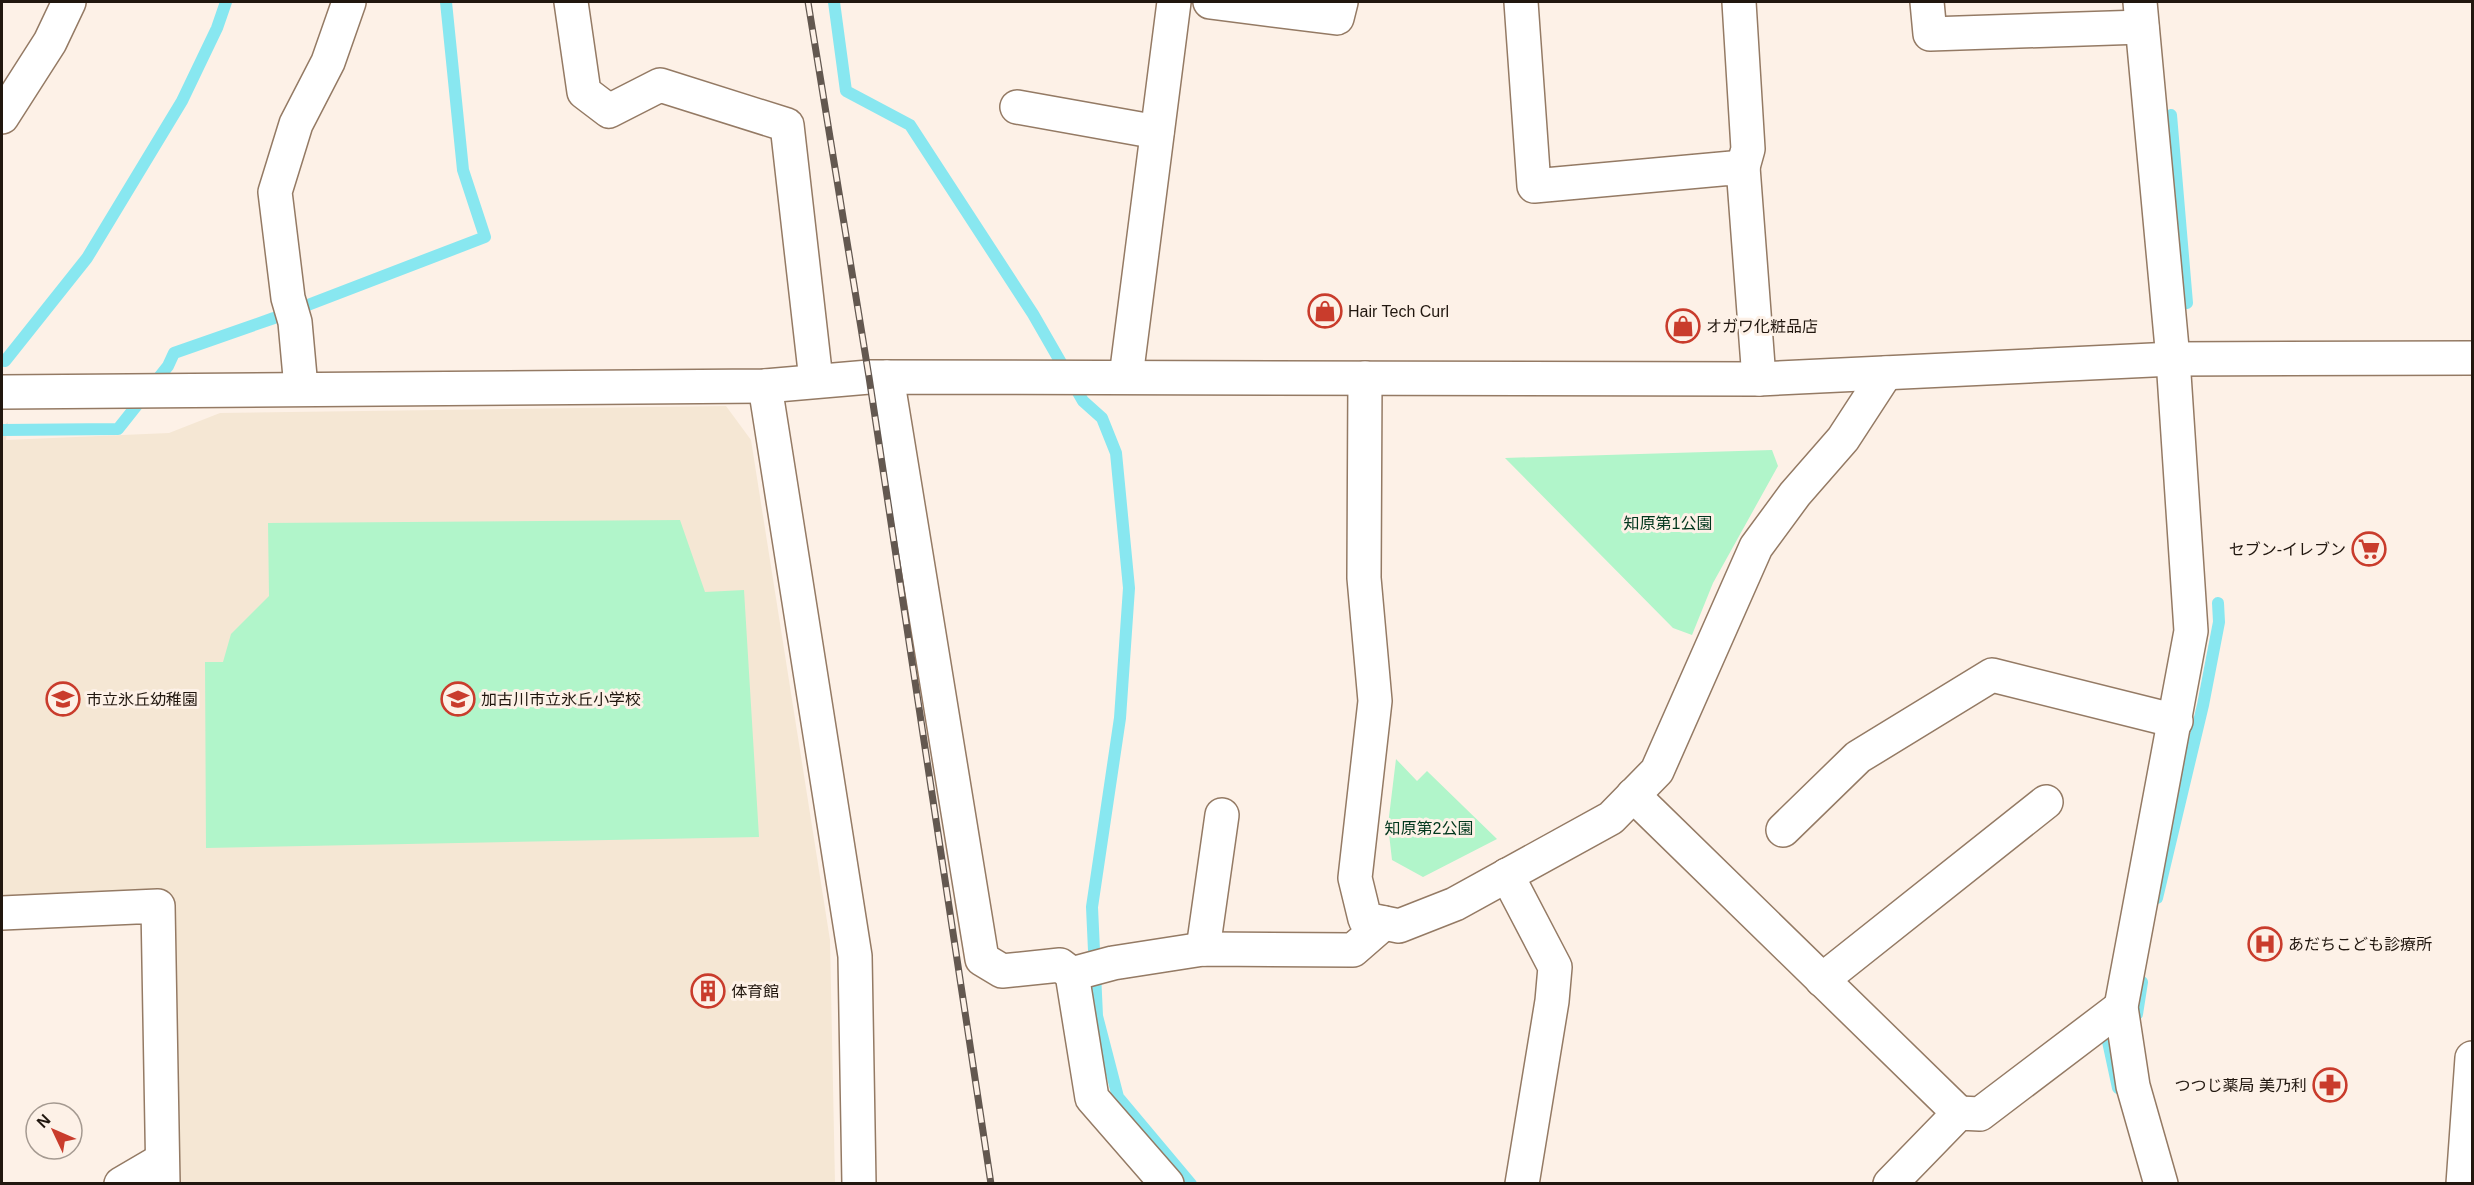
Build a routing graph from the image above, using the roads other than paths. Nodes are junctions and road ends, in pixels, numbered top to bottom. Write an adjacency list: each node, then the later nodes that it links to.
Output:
1 (69, 2): 12 (street)
2 (349, 2): 24 (street)
3 (571, 2): 21 (street)
4 (1174, 2): 13 (street)
5 (1210, 2): 6 (street)
6 (1341, 2)
7 (1521, 2): 14 (street)
8 (1739, 2): 14 (street)
9 (1927, 2): 10 (street)
10 (2141, 14): 16 (street)
11 (1017, 107): 13 (street)
12 (2, 117)
13 (1157, 132): 19 (street)
14 (1743, 167): 22 (street)
15 (2472, 358): 16 (street)
16 (2173, 359): 17 (street); 26 (street)
17 (1886, 373): 22 (street); 27 (street)
18 (887, 377): 19 (street); 21 (street); 35 (street)
19 (1126, 377): 20 (street)
20 (1365, 378): 22 (street); 33 (street)
21 (816, 380): 23 (street)
22 (1759, 380)
23 (765, 386): 24 (street); 43 (street)
24 (301, 388): 25 (street)
25 (2, 392)
26 (2176, 721): 30 (street); 37 (street)
27 (1633, 795): 31 (street); 36 (street)
28 (2046, 802): 36 (street)
29 (1222, 814): 34 (street)
30 (1784, 830)
31 (1507, 875): 33 (street); 45 (street)
32 (2, 913): 40 (street)
33 (1384, 922): 34 (street)
34 (1203, 949): 35 (street)
35 (1072, 974): 44 (street)
36 (1822, 980): 39 (street)
37 (2121, 1007): 39 (street); 41 (street)
38 (2472, 1058): 47 (street)
39 (1959, 1113): 46 (street)
40 (163, 1172): 42 (street)
41 (2156, 1181)
42 (121, 1184)
43 (859, 1184)
44 (1167, 1184)
45 (1522, 1184)
46 (1890, 1184)
47 (2463, 1184)

